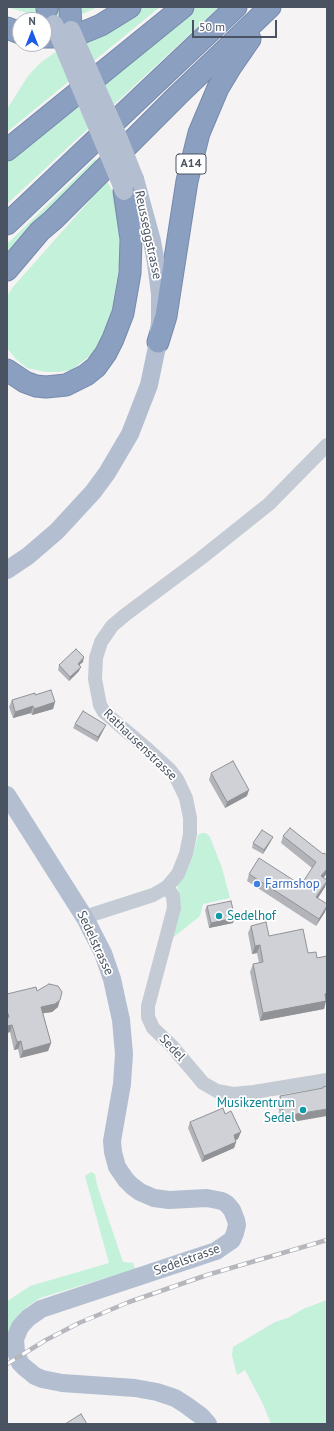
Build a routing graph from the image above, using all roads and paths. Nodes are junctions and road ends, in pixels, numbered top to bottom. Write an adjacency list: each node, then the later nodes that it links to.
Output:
1 (57, 7): 7 (highway); 10 (main road, Reusseggstrasse, bridge)
2 (130, 7): 8 (highway)
3 (182, 7): 9 (highway)
4 (236, 7): 12 (highway)
5 (270, 7): 11 (highway)
6 (278, 7): 15 (highway, A14)
7 (71, 30): 10 (main road, Reusseggstrasse, bridge)
8 (52, 37)
9 (7, 150)
10 (130, 185): 15 (main road, Reusseggstrasse); 16 (highway); 18 (main road, Reusseggstrasse)
11 (53, 220): 13 (highway); 14 (highway)
12 (7, 224)
13 (7, 270)
14 (7, 279)
15 (158, 342): 19 (main road, Reusseggstrasse)
16 (7, 370)
17 (327, 445): 21 (street, Rathausenstrasse)
18 (7, 555)
19 (7, 570)
20 (7, 795): 22 (main road, Sedelstrasse)
21 (167, 887): 22 (street, Rathausenstrasse); 23 (street, Sedel)
22 (85, 918): 24 (main road, Sedelstrasse)
23 (327, 1080)
24 (208, 1424)

